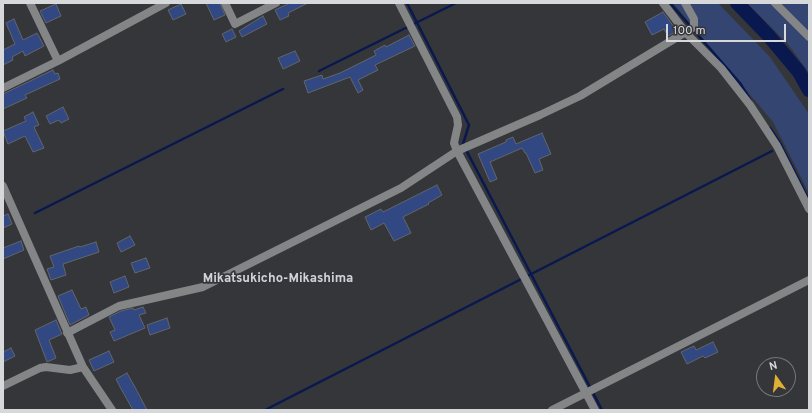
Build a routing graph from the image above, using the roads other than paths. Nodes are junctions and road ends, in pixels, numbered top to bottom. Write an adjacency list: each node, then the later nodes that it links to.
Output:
1 (30, 3): 11 (street)
2 (166, 3): 11 (street)
3 (225, 3): 4 (street)
4 (276, 3)
5 (399, 3): 13 (street)
6 (663, 3): 9 (street)
7 (685, 3): 9 (street)
8 (775, 3): 10 (street)
9 (686, 33): 13 (street); 15 (street)
10 (809, 38)
11 (58, 61): 12 (street)
12 (3, 88)
13 (457, 151): 17 (street); 20 (street)
14 (3, 186): 17 (street)
15 (809, 209)
16 (809, 280): 20 (street)
17 (67, 333): 18 (street)
18 (83, 367): 19 (street); 21 (street)
19 (3, 386)
20 (586, 393): 22 (street); 23 (street)
21 (112, 410)
22 (552, 410)
23 (595, 410)

